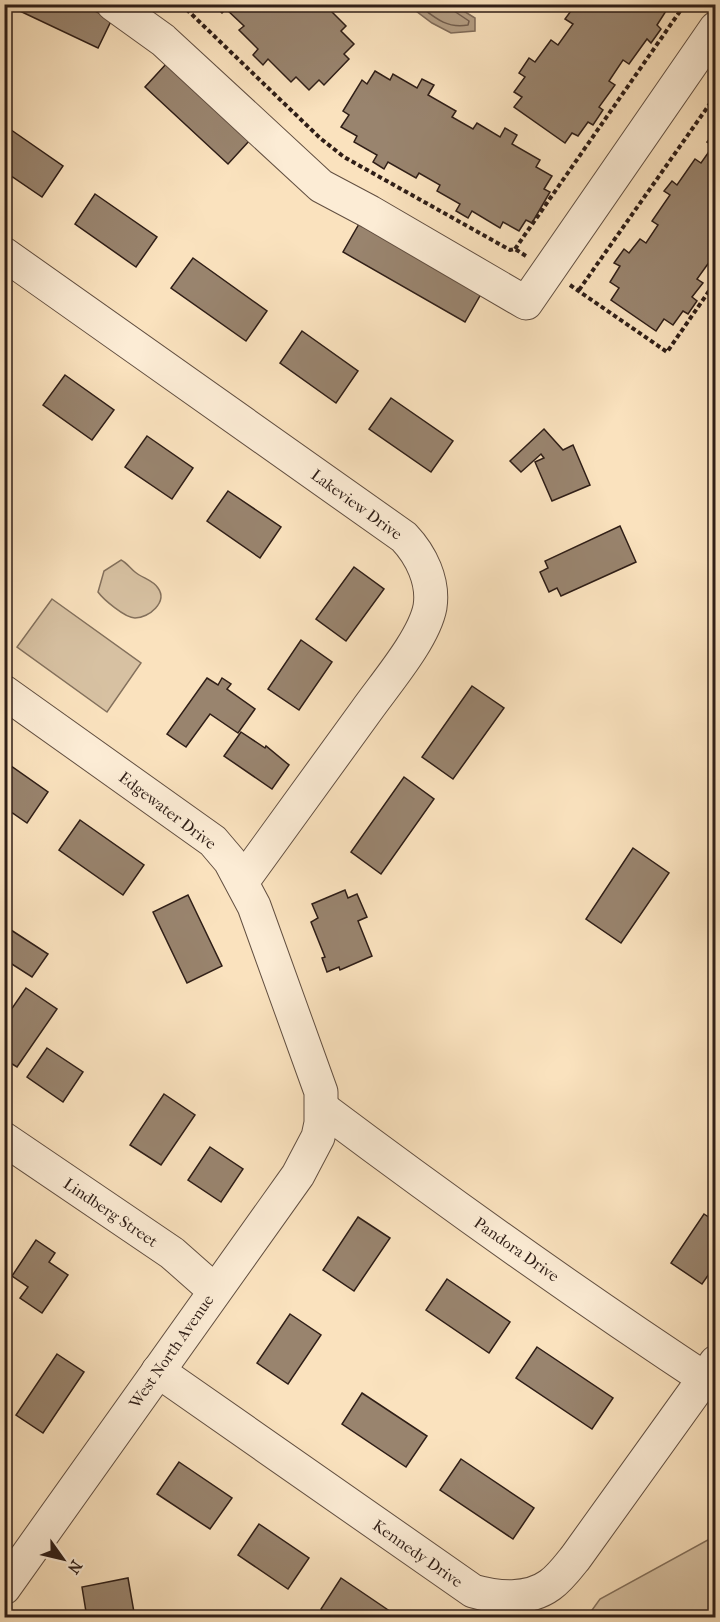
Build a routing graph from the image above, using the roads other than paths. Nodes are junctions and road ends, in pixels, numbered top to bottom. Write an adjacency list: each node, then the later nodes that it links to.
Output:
1 (113, 4): 2 (street)
2 (716, 28)
3 (4, 254): 5 (street, Lakeview Drive)
4 (4, 692): 5 (street, Edgewater Drive)
5 (242, 882): 6 (street, Edgewater Drive)
6 (322, 1108): 8 (street, West North Avenue); 10 (street, Pandora Drive)
7 (4, 1139): 8 (street, Lindberg Street)
8 (214, 1290): 9 (street, West North Avenue)
9 (158, 1371): 10 (street, Kennedy Drive); 11 (street, West North Avenue)
10 (712, 1376)
11 (4, 1588)

